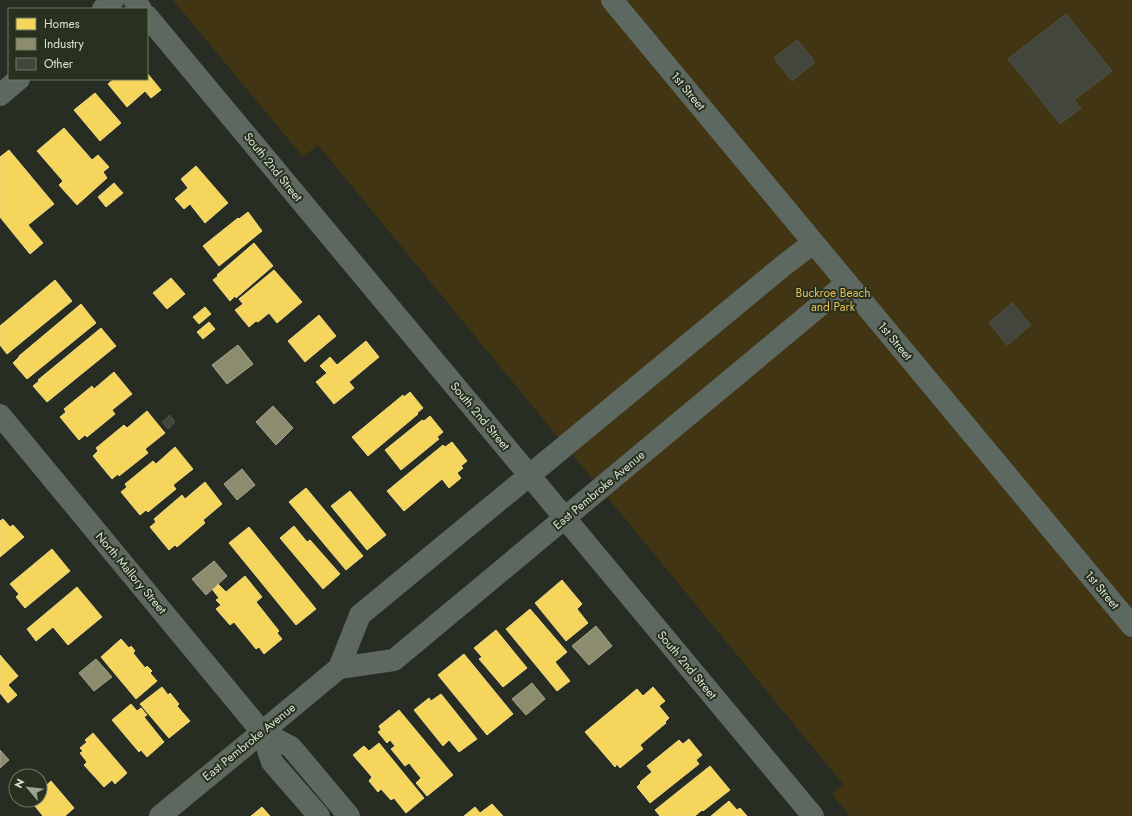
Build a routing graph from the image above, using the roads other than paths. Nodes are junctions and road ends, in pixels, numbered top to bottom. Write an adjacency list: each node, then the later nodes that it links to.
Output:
1 (113, 0): 4 (street)
2 (134, 0): 5 (street)
3 (612, 0): 9 (street, 1st Street)
4 (104, 8)
5 (140, 8)
6 (148, 17): 12 (street, South 2nd Street)
7 (18, 80): 8 (street)
8 (0, 95)
9 (813, 242): 10 (street, 1st Street); 12 (street, East Pembroke Avenue)
10 (847, 283): 13 (street, East Pembroke Avenue); 14 (street, 1st Street)
11 (0, 415): 16 (street, North Mallory Street)
12 (529, 475): 13 (street, South 2nd Street); 15 (street, East Pembroke Avenue)
13 (565, 518): 15 (street, East Pembroke Avenue); 20 (street, South 2nd Street)
14 (1132, 626)
15 (338, 668): 16 (street, East Pembroke Avenue)
16 (262, 732): 17 (main road, East Pembroke Avenue); 18 (main road, North Mallory Street); 19 (main road, North Mallory Street)
17 (160, 816)
18 (319, 816)
19 (349, 816)
20 (813, 816)

